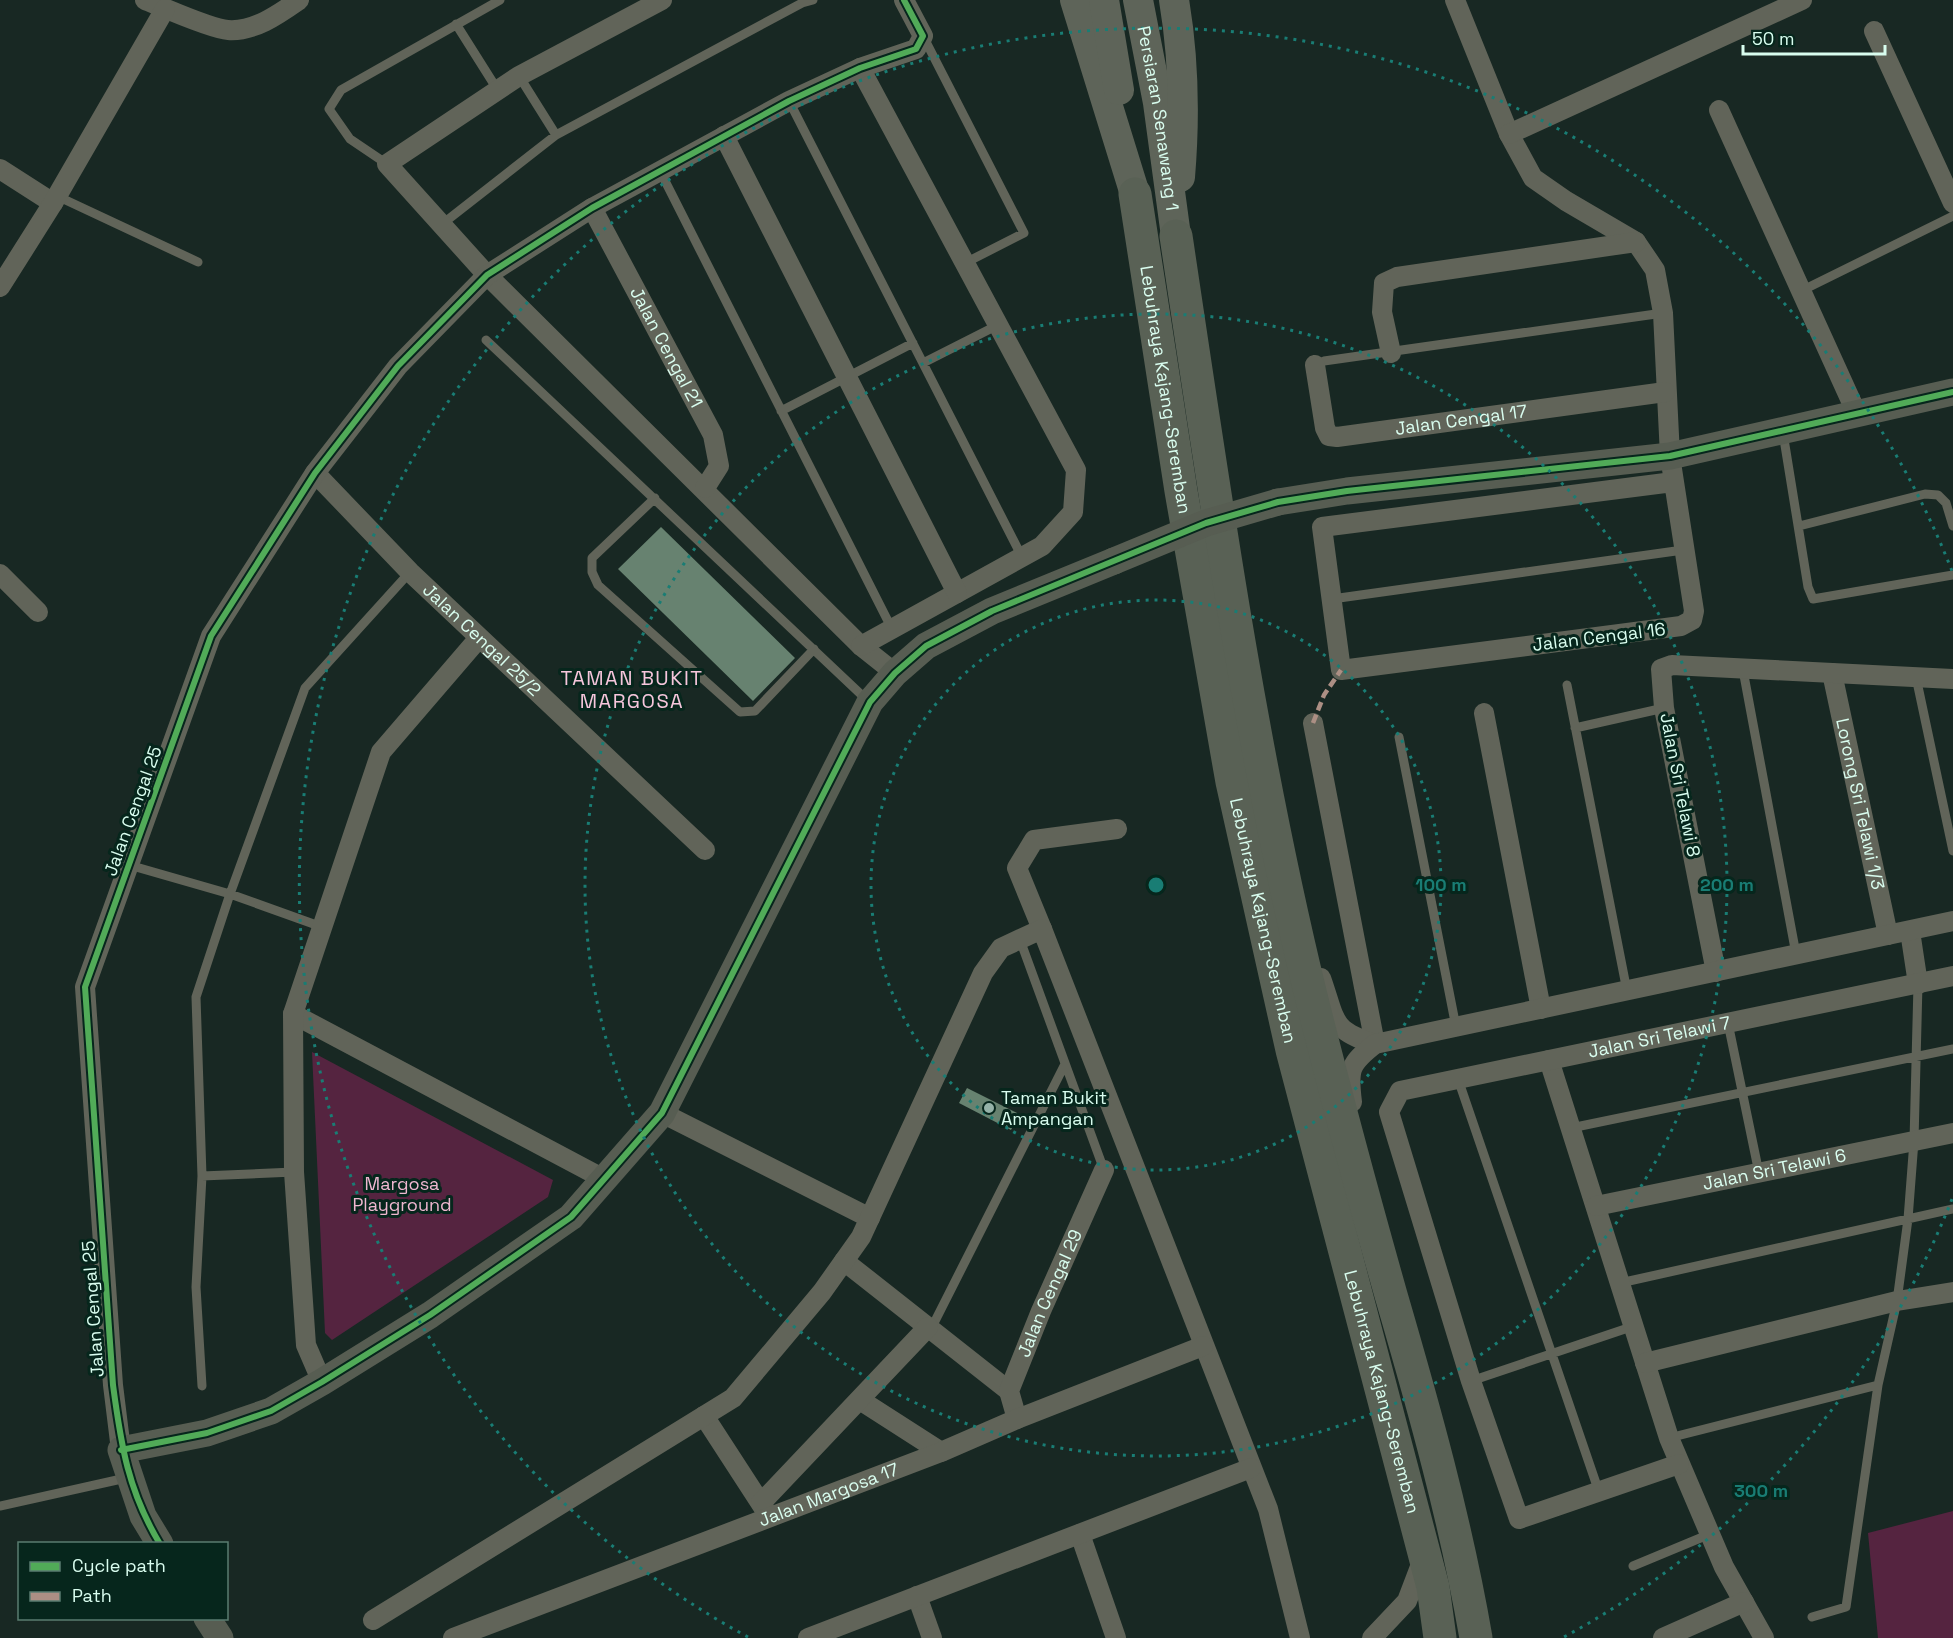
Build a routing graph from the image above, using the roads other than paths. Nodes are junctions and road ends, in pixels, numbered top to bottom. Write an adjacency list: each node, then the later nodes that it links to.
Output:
1 (145, 0): 13 (street)
2 (299, 0): 13 (street)
3 (501, 0): 14 (lane)
4 (662, 0): 18 (street)
5 (813, 0): 23 (lane)
6 (904, 0): 16 (street)
7 (1076, 0): 28 (main road)
8 (1104, 0): 28 (main road, Persiaran Senawang 1)
9 (1138, 0): 34 (main road, Persiaran Senawang 1)
10 (1174, 0): 34 (main road)
11 (1455, 0): 22 (street)
12 (1802, 0): 22 (street)
13 (165, 9): 29 (street)
14 (456, 24): 19 (lane); 25 (lane)
15 (1874, 31): 30 (street)
16 (923, 36): 17 (street, Jalan Cengal 25); 37 (lane)
17 (860, 68): 20 (street, Jalan Cengal 25); 37 (street)
18 (519, 76): 19 (street); 23 (lane)
19 (497, 89): 25 (street)
20 (789, 101): 24 (street, Jalan Cengal 25); 44 (lane)
21 (1719, 110): 40 (street)
22 (1509, 134): 35 (street)
23 (556, 135): 33 (lane)
24 (724, 136): 27 (street, Jalan Cengal 25); 48 (street)
25 (387, 164): 33 (street)
26 (0, 169): 29 (street)
27 (660, 171): 31 (street, Jalan Cengal 25); 51 (lane)
28 (1135, 194): 154 (highway, Lebuhraya Kajang-Seremban)
29 (55, 200): 36 (lane); 39 (street)
30 (1953, 203)
31 (592, 208): 38 (street, Jalan Cengal 25); 56 (street, Jalan Cengal 21)
32 (1953, 216): 40 (lane)
33 (440, 225): 38 (street)
34 (1176, 236): 85 (highway, Lebuhraya Kajang-Seremban)
35 (1636, 242): 41 (street, Jalan Cengal 16); 45 (street)
36 (198, 262)
37 (965, 263): 42 (street)
38 (487, 275): 55 (street, Jalan Cengal 25); 56 (street)
39 (0, 287)
40 (1801, 291): 52 (street)
41 (1663, 313): 45 (lane); 49 (street, Jalan Cengal 16)
42 (998, 325): 46 (lane); 61 (street)
43 (486, 340): 57 (lane)
44 (913, 344): 46 (lane); 48 (lane)
45 (1391, 353): 47 (lane)
46 (923, 363): 61 (lane)
47 (1315, 365): 49 (street, Jalan Cengal 17)
48 (847, 377): 51 (lane); 65 (street)
49 (1665, 392): 54 (street, Jalan Cengal 16)
50 (1953, 392): 52 (street)
51 (781, 411): 68 (lane)
52 (1857, 414): 53 (street)
53 (1783, 430): 54 (street); 58 (lane)
54 (1671, 469): 60 (street, Jalan Cengal 16); 66 (street); 73 (street, bridge)
55 (315, 473): 62 (street, Jalan Cengal 25/2); 88 (street, Jalan Cengal 25)
56 (705, 488): 70 (street)
57 (655, 498): 71 (lane); 71 (lane)
58 (1799, 526): 59 (lane); 64 (lane)
59 (1953, 526)
60 (1683, 550): 66 (lane); 66 (street, Jalan Cengal 16)
61 (1022, 557): 65 (street)
62 (410, 572): 69 (street, Jalan Cengal 25/2); 89 (lane)
63 (0, 574): 67 (street)
64 (1953, 575)
65 (957, 593): 68 (street)
66 (1332, 599)
67 (38, 612)
68 (892, 629): 70 (street)
69 (479, 638): 86 (street, Jalan Cengal 25/2); 91 (street)
70 (861, 646): 73 (street)
71 (814, 649): 78 (lane)
72 (1743, 670): 74 (street); 79 (street, Jalan Sri Telawi 8); 96 (lane)
73 (895, 673): 78 (street)
74 (1832, 673): 75 (street); 94 (street, Lorong Sri Telawi 1/3)
75 (1916, 677): 76 (street); 87 (lane)
76 (1953, 679)
77 (1567, 685): 82 (lane)
78 (870, 702): 112 (street)
79 (1664, 708): 82 (lane); 97 (street, Jalan Sri Telawi 8)
80 (1484, 713): 101 (street)
81 (1313, 723): 105 (street)
82 (1575, 728): 100 (lane)
83 (1399, 737): 104 (lane)
84 (1117, 829): 92 (street)
85 (1275, 842): 105 (street); 121 (highway, Lebuhraya Kajang-Seremban)
86 (705, 850)
87 (1953, 851)
88 (129, 866): 89 (lane); 144 (street, Jalan Cengal 25)
89 (230, 894): 91 (lane); 119 (lane)
90 (1953, 921): 93 (street)
91 (322, 927): 102 (street)
92 (1042, 928): 95 (street); 132 (street)
93 (1910, 931): 94 (street); 99 (street)
94 (1888, 935): 96 (street)
95 (1019, 937): 109 (lane); 124 (street)
96 (1797, 954): 97 (street)
97 (1716, 972): 100 (street)
98 (1953, 976): 99 (street, Jalan Sri Telawi 7)
99 (1918, 984): 103 (street, Jalan Sri Telawi 7); 107 (lane)
100 (1627, 991): 101 (street)
101 (1541, 1009): 104 (street)
102 (293, 1014): 117 (street); 120 (street)
103 (1728, 1023): 108 (street, Jalan Sri Telawi 7); 111 (lane)
104 (1456, 1028): 105 (street)
105 (1375, 1044): 121 (street)
106 (1953, 1049): 107 (lane)
107 (1914, 1058): 111 (lane); 115 (lane)
108 (1549, 1060): 110 (street, Jalan Sri Telawi 7); 113 (street)
109 (1065, 1064): 116 (lane); 131 (lane)
110 (1458, 1079): 133 (lane); 135 (street, Jalan Sri Telawi 7)
111 (1743, 1093): 113 (lane); 118 (lane)
112 (662, 1113): 120 (street); 124 (street)
113 (1571, 1128): 122 (street)
114 (1953, 1133): 115 (street, Jalan Sri Telawi 6)
115 (1914, 1141): 118 (street, Jalan Sri Telawi 6); 125 (lane)
116 (1104, 1170): 139 (street, Jalan Cengal 29)
117 (294, 1172): 119 (lane); 136 (street)
118 (1759, 1173): 122 (street, Jalan Sri Telawi 6)
119 (202, 1176): 138 (lane)
120 (606, 1179): 136 (street)
121 (1366, 1205): 169 (highway, Lebuhraya Kajang-Seremban)
122 (1596, 1206): 127 (street)
123 (1953, 1209): 125 (lane)
124 (870, 1218): 126 (street)
125 (1908, 1219): 127 (lane); 129 (lane)
126 (844, 1261): 131 (street); 141 (street)
127 (1620, 1283): 130 (street)
128 (1953, 1292): 129 (street)
129 (1897, 1301): 134 (street); 137 (lane)
130 (1634, 1326): 133 (lane); 134 (street)
131 (929, 1328): 139 (street); 140 (street)
132 (1203, 1346): 142 (street, Jalan Margosa 17); 147 (street)
133 (1552, 1354): 135 (lane); 149 (lane)
134 (1645, 1363): 143 (street)
135 (1471, 1381): 149 (street)
136 (322, 1382): 144 (street)
137 (1878, 1385): 143 (lane); 158 (lane)
138 (202, 1386)
139 (1010, 1391): 142 (street)
140 (860, 1400): 141 (street); 145 (street)
141 (704, 1416): 160 (street)
142 (1017, 1419): 145 (street, Jalan Margosa 17)
143 (1669, 1438): 146 (street)
144 (122, 1450): 148 (street)
145 (941, 1452): 162 (street, Jalan Margosa 17)
146 (1680, 1464): 149 (street); 152 (street)
147 (1251, 1468): 151 (street); 166 (street)
148 (129, 1478): 150 (lane); 153 (street)
149 (1599, 1492)
150 (0, 1506)
151 (1080, 1534): 156 (street); 165 (street)
152 (1710, 1534): 155 (lane); 157 (street)
153 (159, 1542)
154 (1424, 1556): 167 (street); 168 (highway, Lebuhraya Kajang-Seremban)
155 (1633, 1566)
156 (916, 1596): 163 (street); 164 (street)
157 (1744, 1602): 170 (street); 171 (street)
158 (1812, 1617)
159 (208, 1620): 161 (street)
160 (373, 1620)
161 (220, 1638)
162 (453, 1638)
163 (808, 1638)
164 (932, 1638)
165 (1116, 1638)
166 (1300, 1638)
167 (1372, 1638)
168 (1440, 1638)
169 (1476, 1638)
170 (1664, 1638)
171 (1764, 1638)

